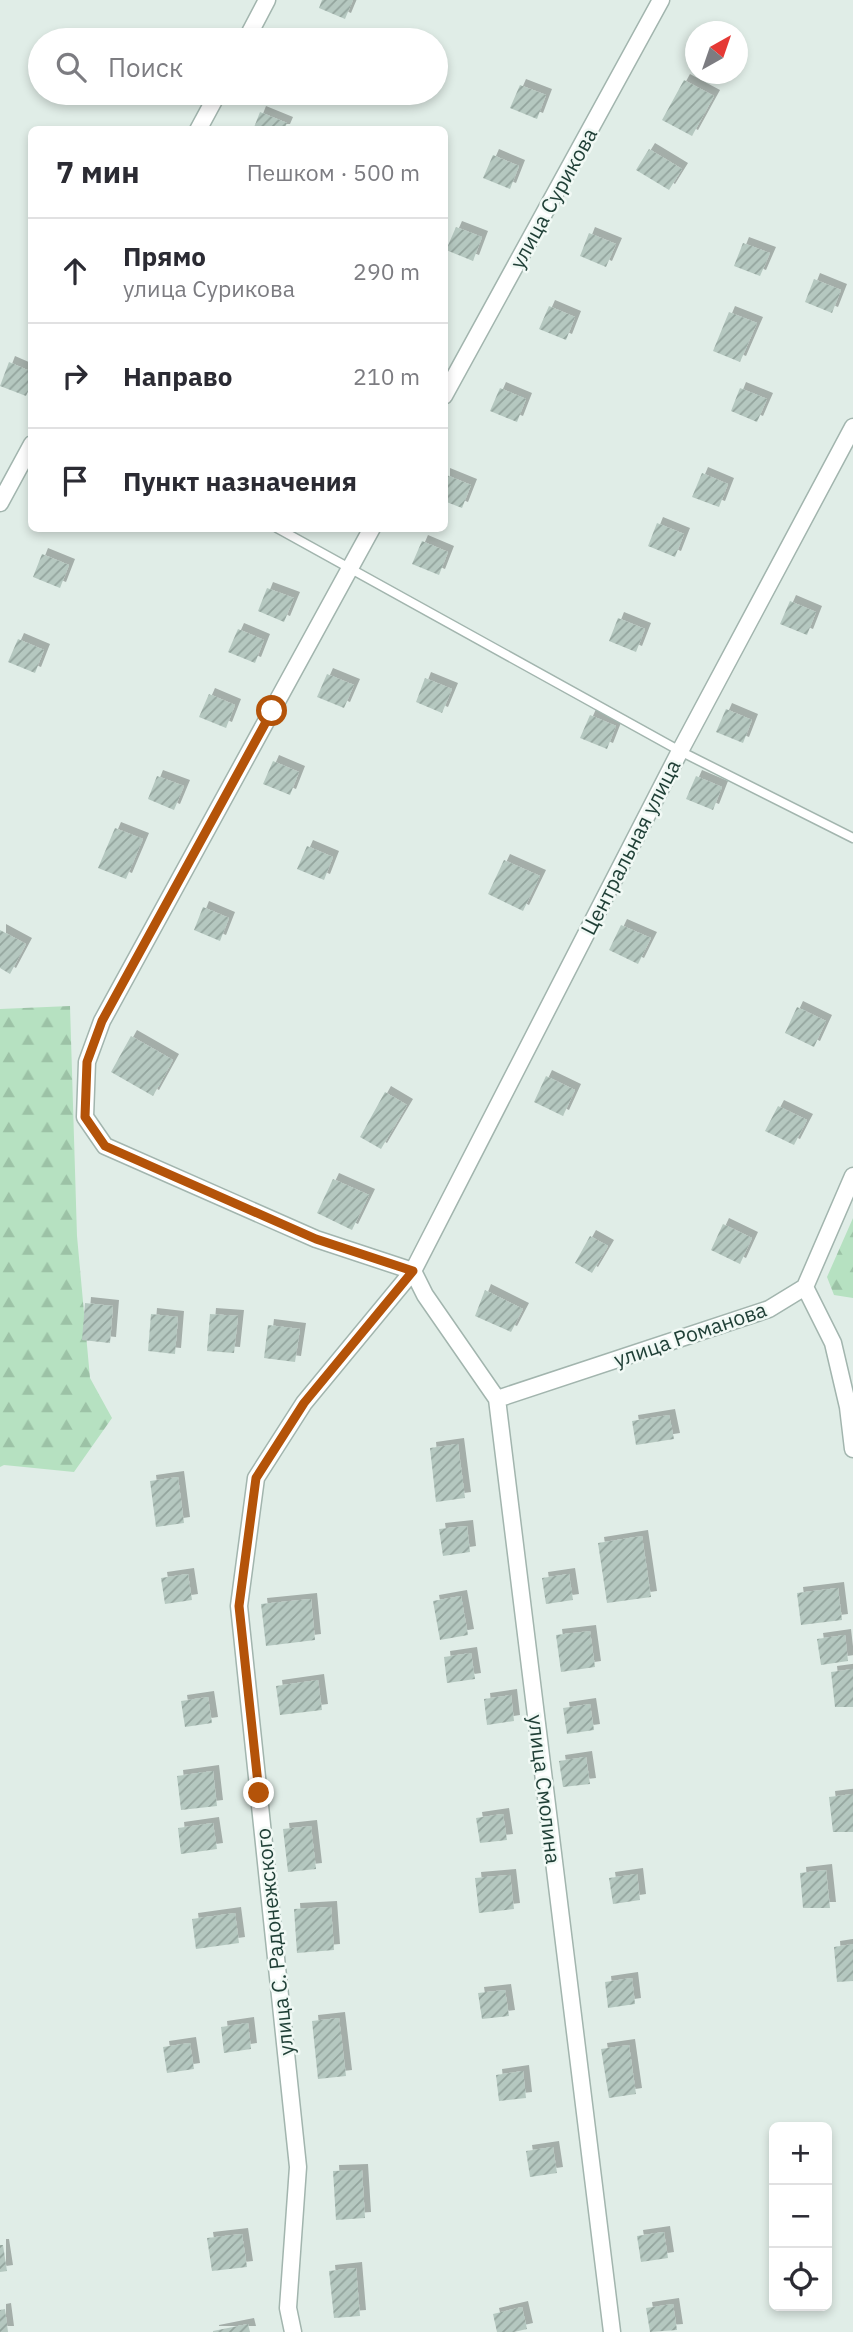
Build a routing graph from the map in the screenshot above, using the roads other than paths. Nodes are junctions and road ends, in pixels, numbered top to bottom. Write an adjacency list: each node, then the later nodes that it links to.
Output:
1 (267, 0): 3 (street)
2 (661, 0): 6 (street, улица Сурикова)
3 (252, 28)
4 (212, 105): 5 (street)
5 (200, 126)
6 (448, 389)
7 (853, 427): 13 (street, Центральная улица)
8 (28, 450): 9 (street)
9 (0, 503)
10 (284, 532): 12 (lane)
11 (370, 532): 12 (street)
12 (350, 569): 13 (lane); 16 (street)
13 (680, 751): 14 (lane); 16 (street, Центральная улица)
14 (853, 838)
15 (853, 1175): 17 (street)
16 (413, 1271): 18 (street, улица Смолина); 20 (street, улица С. Радонежского)
17 (805, 1287): 18 (street, улица Романова); 19 (street)
18 (497, 1399): 21 (street, улица Смолина)
19 (853, 1449)
20 (293, 2332)
21 (612, 2332)

